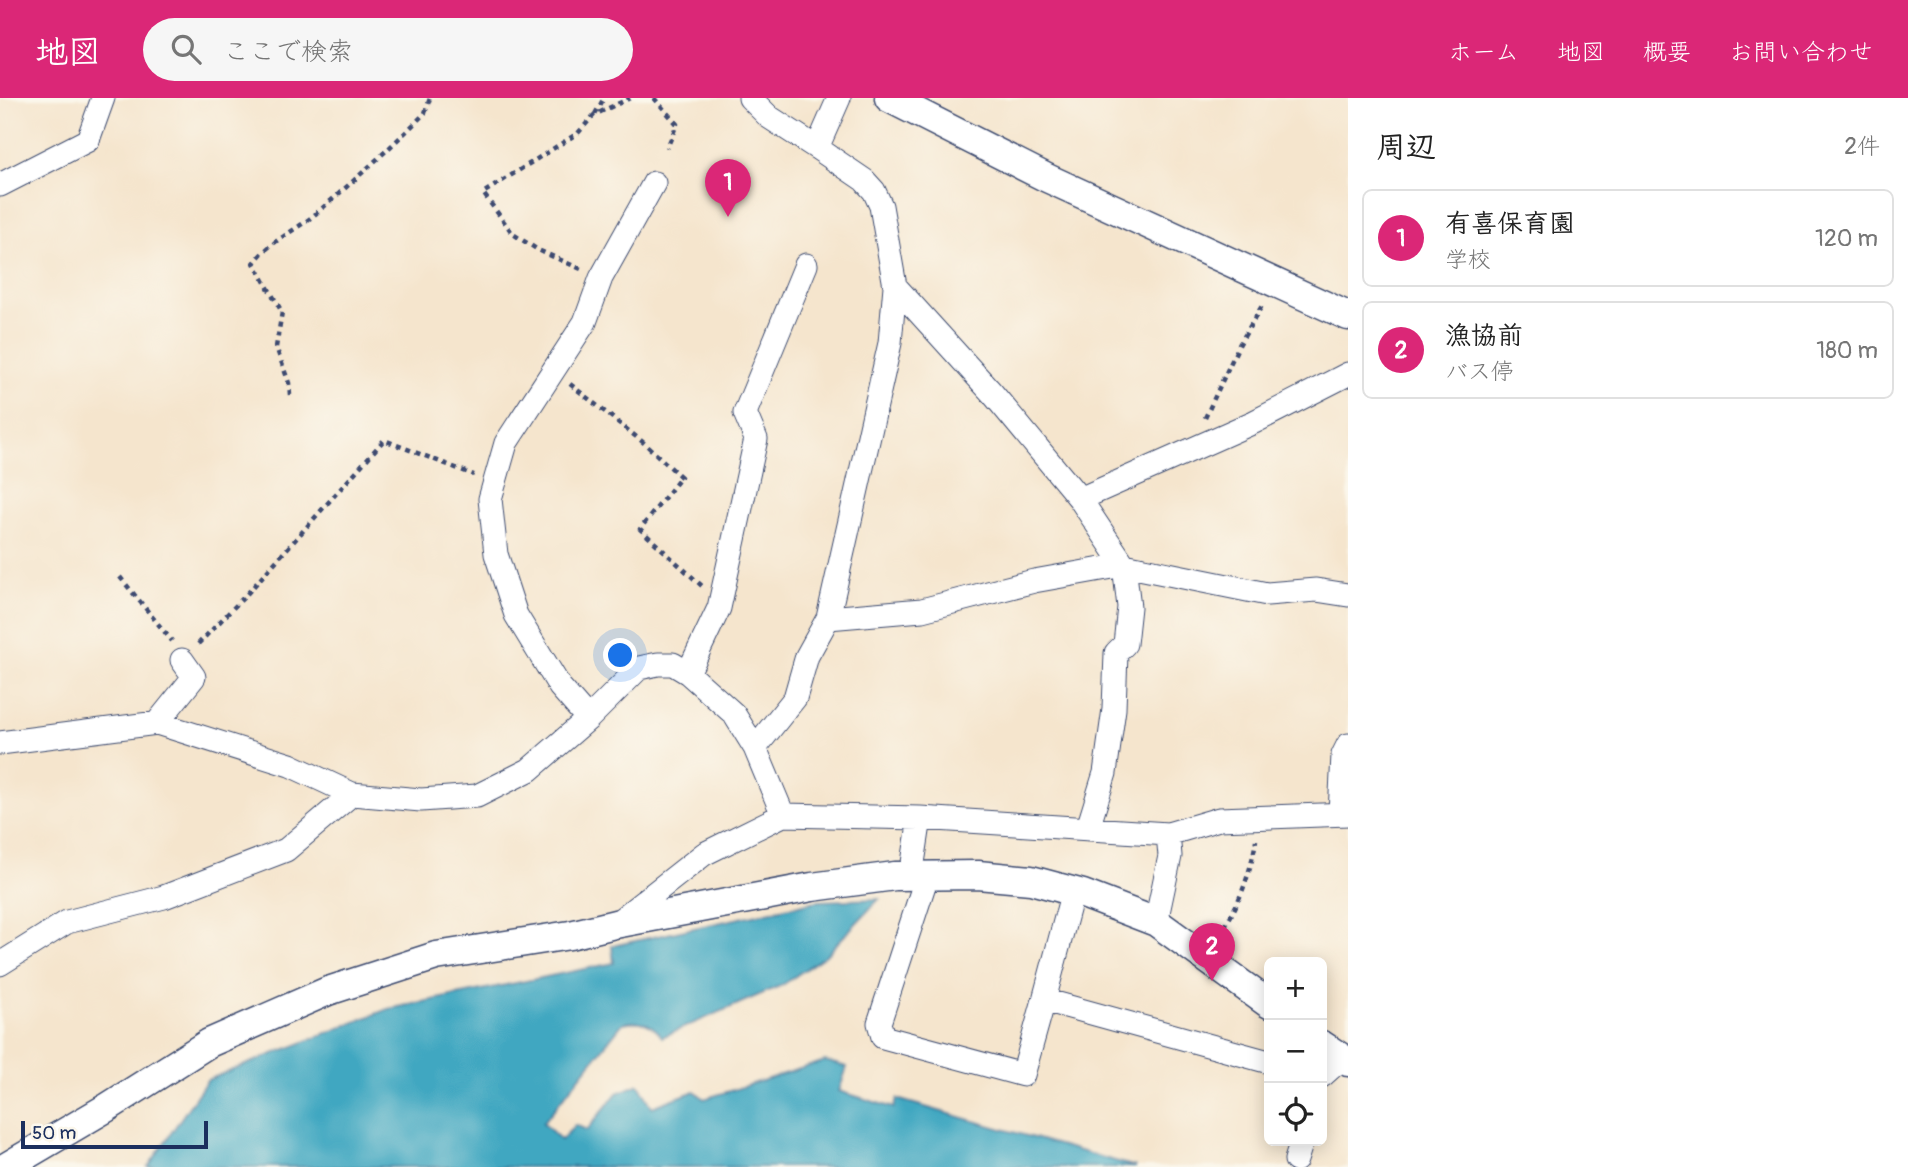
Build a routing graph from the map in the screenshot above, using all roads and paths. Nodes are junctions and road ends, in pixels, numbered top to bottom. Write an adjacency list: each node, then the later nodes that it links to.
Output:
1 (103, 98): 13 (street)
2 (430, 98): 21 (path)
3 (604, 98): 9 (path)
4 (630, 98): 9 (path)
5 (654, 98): 10 (path)
6 (750, 98): 11 (street)
7 (839, 98): 11 (street)
8 (889, 98): 16 (street)
9 (594, 115): 15 (path)
10 (667, 148)
11 (817, 148): 17 (street)
12 (654, 183): 15 (street)
13 (0, 185)
14 (806, 265): 28 (street)
15 (601, 278): 19 (street)
16 (1276, 283): 18 (street); 22 (path)
17 (895, 286): 24 (street); 29 (street)
18 (1348, 316)
19 (553, 371): 23 (street); 28 (path)
20 (1348, 374): 22 (street)
21 (290, 395)
22 (1231, 431): 24 (street)
23 (494, 483): 30 (path); 32 (street)
24 (1080, 499): 25 (street)
25 (1124, 565): 27 (street); 29 (street); 42 (street)
26 (120, 577): 30 (path)
27 (1348, 595)
28 (721, 600): 31 (street)
29 (828, 618): 36 (street)
30 (182, 660): 33 (street)
31 (688, 673): 32 (street); 36 (street)
32 (588, 719): 37 (street)
33 (157, 723): 34 (street); 37 (street)
34 (0, 743)
35 (1348, 745): 38 (street)
36 (755, 748): 39 (street)
37 (352, 794): 49 (street)
38 (1344, 813): 41 (street)
39 (783, 815): 40 (street); 47 (street)
40 (919, 818): 42 (street); 44 (street)
41 (1260, 818): 43 (street); 48 (path)
42 (1088, 828): 43 (street)
43 (1167, 834): 46 (street)
44 (919, 876): 45 (street); 47 (street); 50 (street)
45 (1073, 891): 46 (street); 50 (street)
46 (1156, 922): 48 (street)
47 (615, 924): 53 (street)
48 (1203, 957): 51 (street)
49 (0, 964)
50 (1044, 1000): 52 (street)
51 (1264, 1000)
52 (1264, 1061)
53 (6, 1167)

